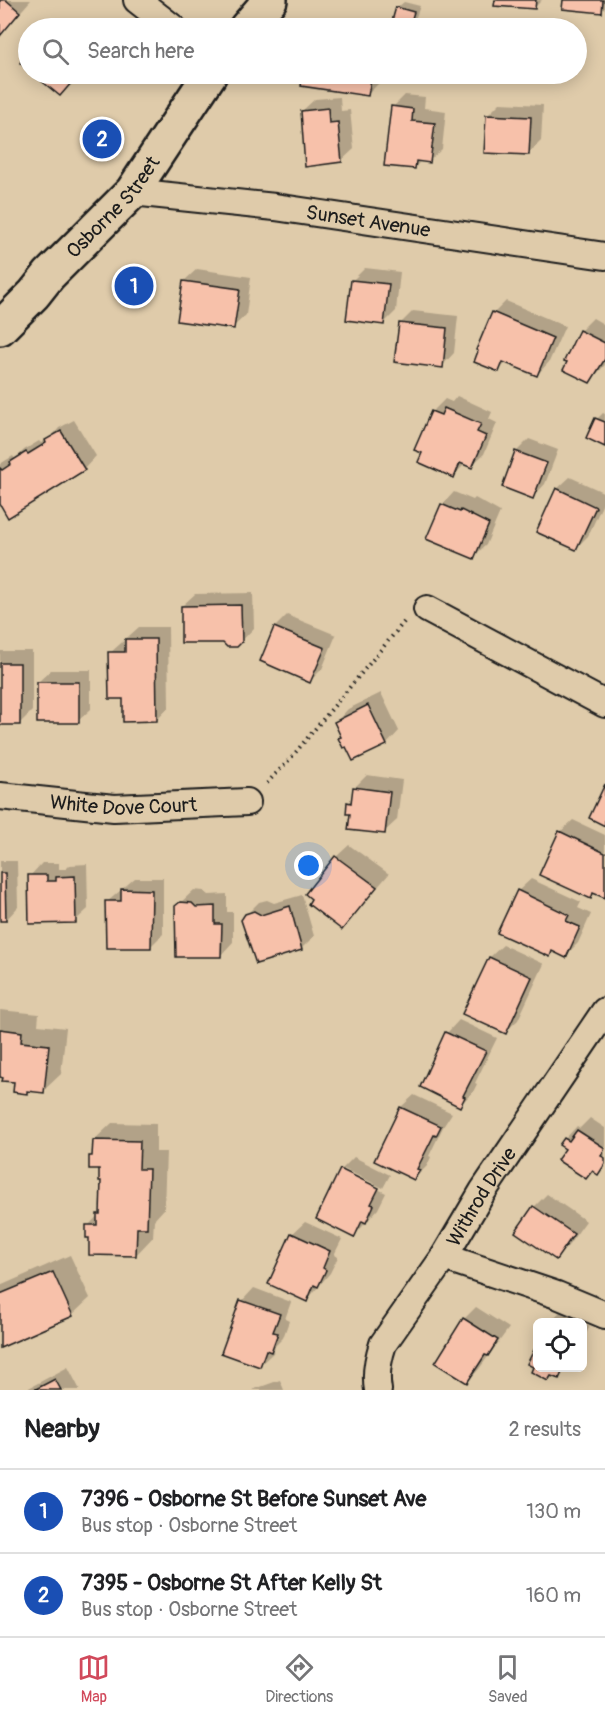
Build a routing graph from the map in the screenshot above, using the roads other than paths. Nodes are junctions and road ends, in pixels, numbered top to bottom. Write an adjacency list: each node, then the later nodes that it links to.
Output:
1 (137, 0): 3 (street)
2 (270, 0): 4 (street)
3 (160, 18)
4 (255, 18)
5 (203, 84): 6 (street, Osborne Street)
6 (132, 192): 7 (street, Sunset Avenue); 8 (street, Osborne Street)
7 (605, 256)
8 (0, 328)
9 (427, 609): 10 (street)
10 (605, 704)
11 (0, 796): 12 (street, White Dove Court)
12 (247, 802)
13 (605, 1011): 14 (street, Withrod Drive)
14 (444, 1257): 15 (street); 16 (street, Withrod Drive)
15 (605, 1315)
16 (378, 1390)

